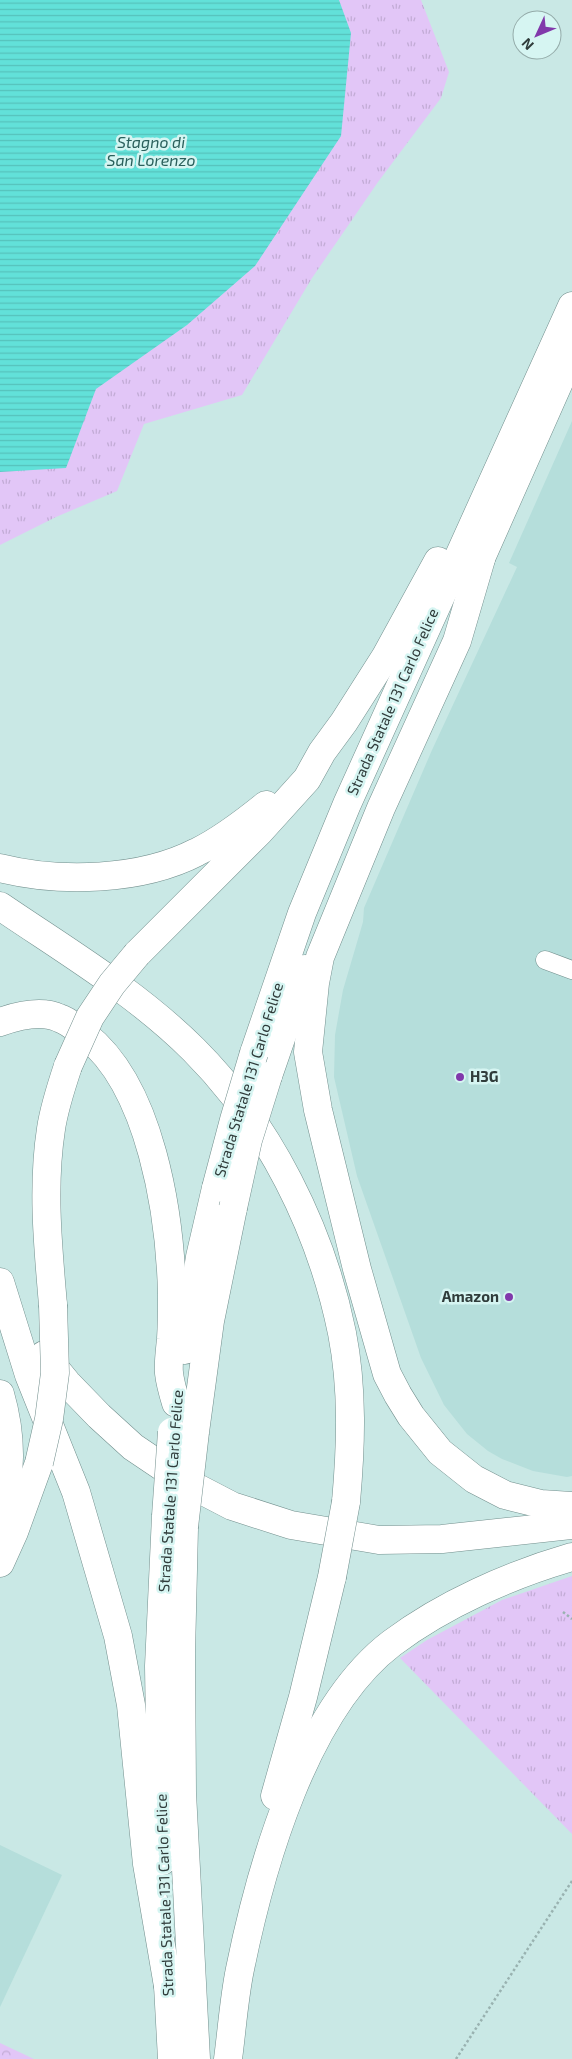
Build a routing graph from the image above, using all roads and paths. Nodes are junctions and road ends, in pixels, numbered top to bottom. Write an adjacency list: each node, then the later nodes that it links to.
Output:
1 (572, 306): 3 (highway, Strada Statale 131 Carlo Felice)
2 (572, 353): 4 (highway, Strada Statale 131 Carlo Felice)
3 (484, 500): 5 (highway); 11 (highway, Strada Statale 131 Carlo Felice)
4 (481, 559): 11 (highway, Strada Statale 131 Carlo Felice); 17 (highway)
5 (322, 752): 6 (highway); 22 (highway, bridge)
6 (0, 868)
7 (0, 906): 25 (highway, bridge)
8 (545, 960): 9 (street)
9 (572, 970)
10 (0, 1022): 15 (highway)
11 (261, 1064): 12 (highway, Strada Statale 131 Carlo Felice, bridge)
12 (224, 1198): 15 (highway, Strada Statale 131 Carlo Felice); 16 (highway, Strada Statale 131 Carlo Felice)
13 (0, 1281): 20 (highway); 27 (highway)
14 (0, 1394): 18 (highway)
15 (176, 1403): 16 (highway, Strada Statale 131 Carlo Felice)
16 (183, 1432): 19 (highway, Strada Statale 131 Carlo Felice, bridge)
17 (572, 1506)
18 (0, 1521)
19 (175, 1521): 27 (highway, Strada Statale 131 Carlo Felice); 29 (highway, Strada Statale 131 Carlo Felice)
20 (572, 1525)
21 (572, 1557): 25 (highway)
22 (0, 1563)
23 (563, 1612): 24 (path)
24 (572, 1619)
25 (261, 1876): 30 (highway)
26 (572, 1881): 31 (path)
27 (168, 1986): 28 (highway, Strada Statale 131 Carlo Felice)
28 (172, 2059)
29 (196, 2059)
30 (228, 2059)
31 (456, 2059)

